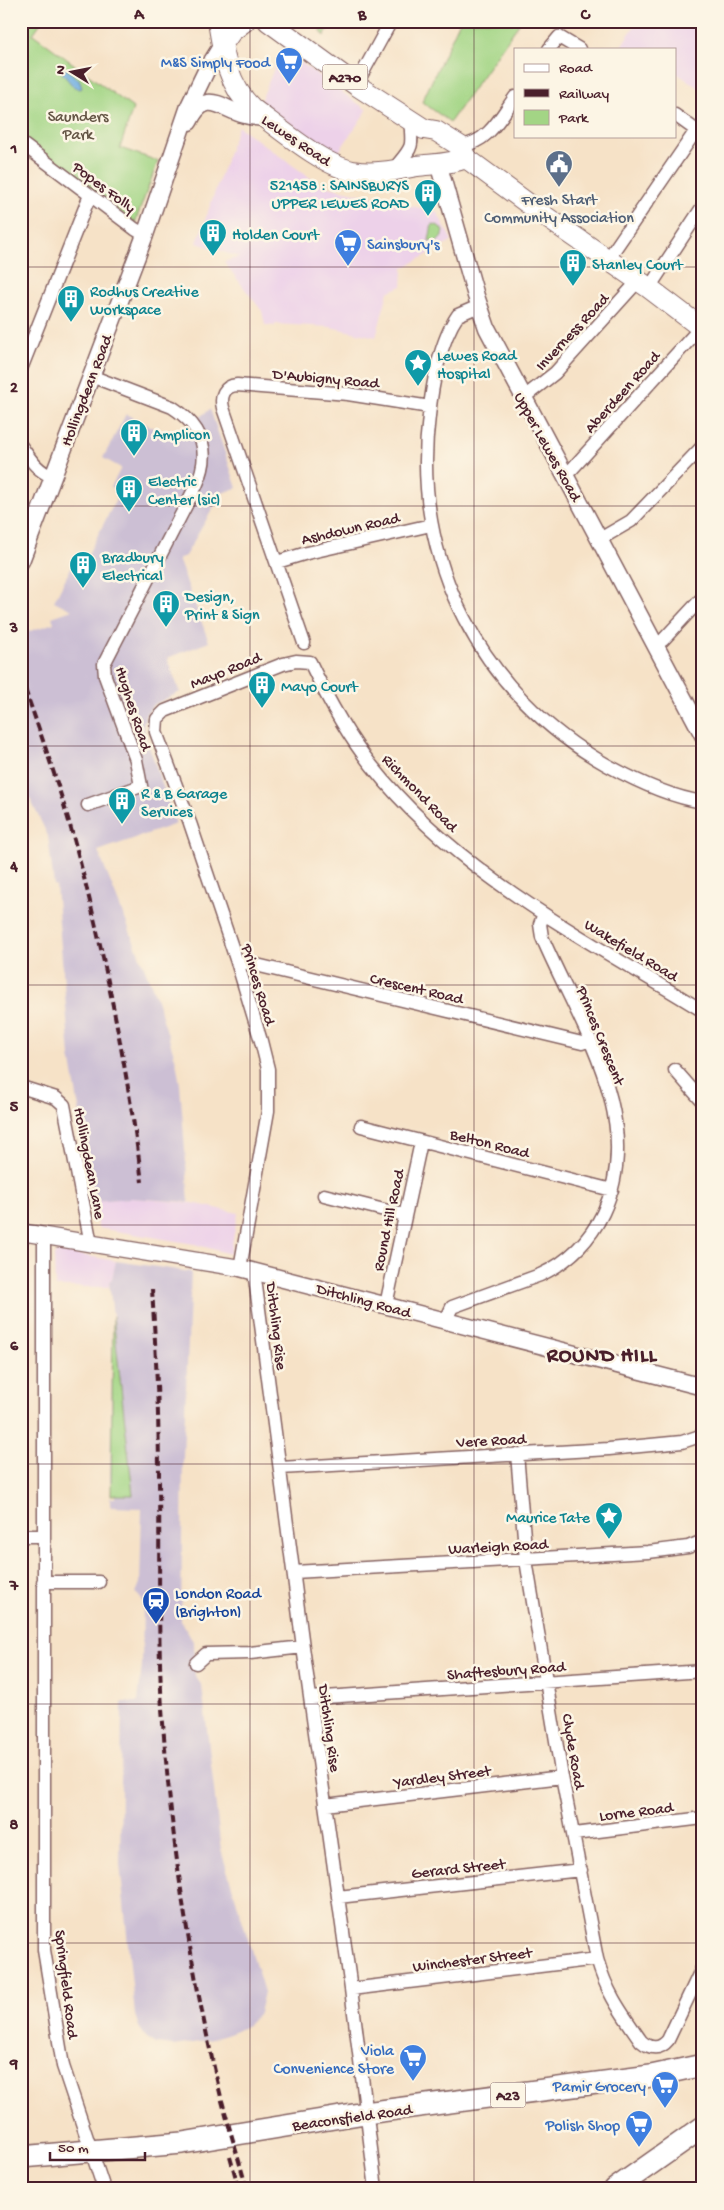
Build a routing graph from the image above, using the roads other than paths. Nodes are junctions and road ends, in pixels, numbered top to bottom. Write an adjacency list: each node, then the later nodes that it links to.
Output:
1 (218, 21): 5 (main road, Lewes Road)
2 (245, 21): 5 (main road)
3 (268, 21): 8 (main road, A270)
4 (391, 21): 8 (street)
5 (222, 45): 11 (main road, Lewes Road); 14 (street, Hollingdean Road)
6 (550, 48): 7 (street)
7 (577, 48)
8 (356, 84): 12 (main road, A270)
9 (514, 98): 15 (street)
10 (676, 116): 21 (street)
11 (265, 118): 14 (street); 17 (main road, Lewes Road)
12 (422, 130): 15 (main road, A270); 16 (main road, Upper Lewes Road); 17 (street)
13 (21, 143): 18 (street, Popes Folly)
14 (176, 144): 20 (street, Hollingdean Road)
15 (463, 152): 16 (main road, Lewes Road); 21 (main road, A270)
16 (438, 163): 17 (main road, Lewes Road); 23 (street, Upper Lewes Road)
17 (393, 170)
18 (90, 195): 20 (street, Popes Folly); 25 (street)
19 (703, 206): 22 (street, Inverness Road)
20 (145, 235): 26 (street, Hollingdean Road)
21 (608, 259): 22 (main road, A270)
22 (644, 284): 24 (main road, A270); 27 (street, Inverness Road)
23 (479, 306): 27 (street, Upper Lewes Road); 28 (street)
24 (702, 328): 31 (street, Aberdeen Road)
25 (21, 369)
26 (91, 376): 32 (street, Hollingdean Road); 44 (street, Hughes Road)
27 (523, 398): 31 (street, Upper Lewes Road)
28 (430, 407): 33 (street); 36 (street, D'Aubigny Road)
29 (21, 446): 32 (street)
30 (703, 446): 34 (street)
31 (565, 475): 34 (street, Upper Lewes Road)
32 (53, 477): 35 (street, Hollingdean Road)
33 (431, 526): 36 (street, Ashdown Road); 43 (street)
34 (600, 539): 39 (street, Upper Lewes Road)
35 (21, 561)
36 (276, 562): 38 (street)
37 (703, 597): 39 (street)
38 (304, 643)
39 (655, 645): 42 (street, Upper Lewes Road)
40 (310, 662): 41 (street, Mayo Road); 45 (street, Richmond Road)
41 (157, 719): 46 (street, Princes Road)
42 (701, 726)
43 (703, 802)
44 (88, 805)
45 (544, 914): 47 (street, Wakefield Road); 48 (street, Princes Crescent)
46 (238, 964): 48 (street, Crescent Road); 60 (street, Princes Road)
47 (703, 1011)
48 (589, 1039): 54 (street, Princes Crescent)
49 (675, 1070): 51 (street)
50 (21, 1087): 59 (street, Hollingdean Lane)
51 (703, 1102)
52 (362, 1126): 53 (street, Belton Road)
53 (421, 1142): 54 (street, Belton Road); 56 (street, Round Hill Road)
54 (612, 1190): 62 (street, Princes Crescent)
55 (324, 1195): 56 (street)
56 (404, 1215): 61 (street, Round Hill Road)
57 (21, 1232): 58 (street, Ditchling Road)
58 (44, 1236): 59 (street, Ditchling Road); 68 (street, Springfield Road)
59 (91, 1244): 60 (street, Ditchling Road)
60 (247, 1269): 61 (street, Ditchling Road); 66 (street, Ditchling Rise)
61 (386, 1305): 62 (street, Ditchling Road)
62 (446, 1320): 63 (street, Ditchling Road)
63 (703, 1387)
64 (703, 1435): 65 (street, Vere Road)
65 (517, 1454): 66 (street, Vere Road); 70 (street, Clyde Road)
66 (280, 1468): 71 (street, Ditchling Rise)
67 (21, 1536): 68 (street)
68 (43, 1536): 72 (street, Springfield Road)
69 (703, 1541): 70 (street, Warleigh Road)
70 (526, 1560): 71 (street, Warleigh Road); 77 (street, Clyde Road)
71 (294, 1572): 74 (street, Ditchling Rise)
72 (43, 1582): 73 (street); 91 (street, Springfield Road)
73 (99, 1582)
74 (303, 1647): 75 (street); 78 (street, Ditchling Rise)
75 (196, 1663)
76 (703, 1671): 77 (street, Shaftesbury Road)
77 (546, 1683): 78 (street, Shaftesbury Road); 79 (street, Clyde Road)
78 (310, 1698): 80 (street, Ditchling Rise)
79 (562, 1777): 80 (street, Yardley Street); 82 (street, Clyde Road)
80 (326, 1804): 84 (street, Ditchling Rise)
81 (703, 1818): 82 (street, Lorne Road)
82 (574, 1834): 83 (street, Clyde Road)
83 (581, 1870): 84 (street, Gerard Street); 85 (street, Clyde Road)
84 (338, 1897): 87 (street, Ditchling Rise)
85 (597, 1959): 86 (street, Clyde Road); 87 (street, Winchester Street)
86 (703, 1966)
87 (351, 1989): 89 (street, Ditchling Rise)
88 (696, 2070): 89 (highway, Beaconsfield Road / A23)
89 (365, 2113): 91 (highway, Beaconsfield Road / A23); 94 (street, Ditchling Rise)
90 (703, 2127): 95 (highway)
91 (90, 2150): 92 (highway, Beaconsfield Road / A23); 93 (street, Springfield Road)
92 (21, 2157)
93 (104, 2189)
94 (376, 2189)
95 (615, 2189)

